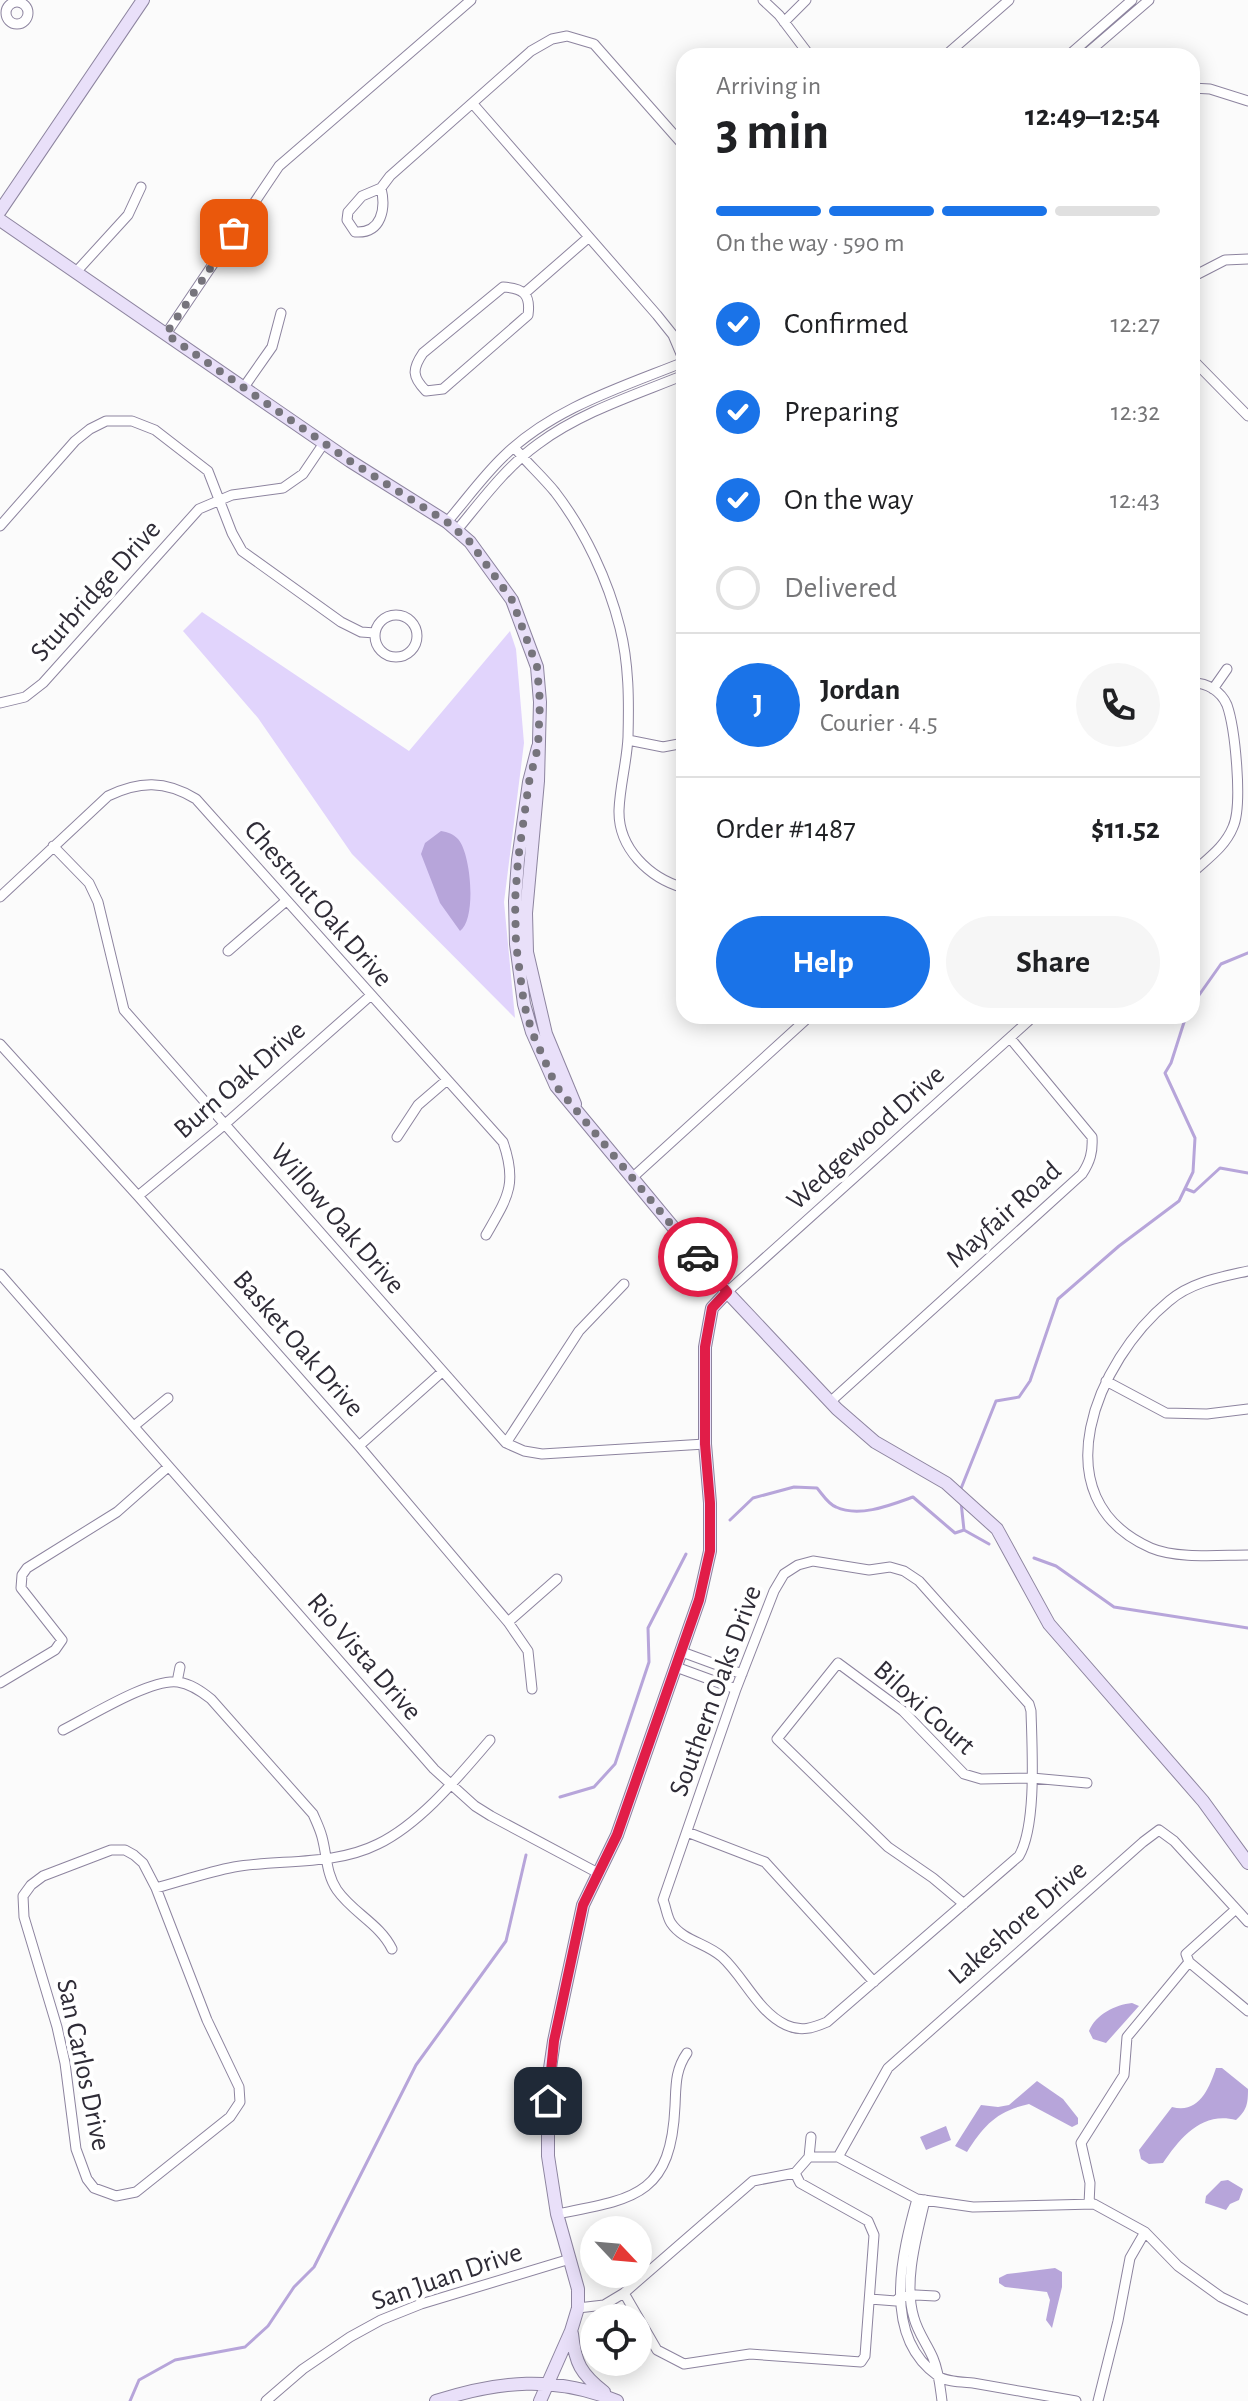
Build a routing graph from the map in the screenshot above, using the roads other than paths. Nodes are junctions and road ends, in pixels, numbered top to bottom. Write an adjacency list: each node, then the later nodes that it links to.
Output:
1 (36, 0): 9 (street)
2 (143, 0): 21 (street)
3 (471, 0): 29 (street)
4 (763, 0): 10 (street)
5 (806, 0): 10 (street)
6 (1009, 0): 12 (street)
7 (1132, 0): 13 (street)
8 (1149, 0): 14 (street)
9 (27, 8)
10 (784, 22): 11 (street)
11 (806, 48)
12 (954, 48)
13 (1077, 48)
14 (1093, 48)
15 (1200, 88): 16 (street)
16 (1248, 101)
17 (473, 104): 18 (street); 20 (street); 23 (street)
18 (676, 137)
19 (141, 187): 25 (street)
20 (381, 188): 20 (street)
21 (0, 211)
22 (0, 220): 25 (street)
23 (589, 237): 27 (street); 30 (street)
24 (1248, 259): 26 (street)
25 (76, 272): 29 (street)
26 (1200, 273)
27 (526, 292): 27 (street)
28 (281, 313): 34 (street)
29 (166, 334): 34 (street)
30 (676, 342)
31 (676, 364): 37 (street)
32 (1200, 367): 35 (street)
33 (676, 378): 38 (street)
34 (244, 387): 36 (street)
35 (1248, 416)
36 (324, 443): 39 (street, Sturbridge Drive); 41 (street)
37 (514, 447): 38 (street); 41 (street)
38 (522, 457): 41 (street); 47 (street)
39 (220, 499): 40 (street); 42 (street); 46 (street, Sturbridge Drive)
40 (0, 526)
41 (452, 526): 63 (street)
42 (375, 633): 42 (street)
43 (1227, 669): 45 (street)
44 (1200, 683): 45 (street)
45 (1213, 689): 50 (street)
46 (0, 703)
47 (628, 740): 48 (street); 51 (street)
48 (676, 745)
49 (53, 846): 52 (street, Chestnut Oak Drive); 53 (street, Chestnut Oak Drive); 61 (street, Willow Oak Drive)
50 (1200, 866)
51 (676, 885)
52 (0, 897)
53 (286, 901): 54 (street); 55 (street, Chestnut Oak Drive)
54 (228, 951)
55 (370, 996): 60 (street, Chestnut Oak Drive); 61 (street, Burn Oak Drive)
56 (801, 1024): 63 (street)
57 (1025, 1024): 58 (street, Wedgewood Drive)
58 (1010, 1038): 69 (street, Wedgewood Drive); 73 (street, Mayfair Road)
59 (0, 1046): 64 (street, Basket Oak Drive)
60 (447, 1080): 62 (street); 65 (street, Chestnut Oak Drive)
61 (224, 1125): 64 (street, Burn Oak Drive); 70 (street, Willow Oak Drive)
62 (397, 1137)
63 (632, 1178): 69 (street)
64 (138, 1196): 78 (street, Basket Oak Drive)
65 (486, 1235)
66 (1248, 1271): 71 (street)
67 (0, 1274): 75 (street, Rio Vista Drive)
68 (624, 1284): 76 (street)
69 (727, 1292): 73 (street); 77 (street)
70 (442, 1372): 76 (street, Willow Oak Drive); 78 (street)
71 (1106, 1381): 74 (street); 80 (street)
72 (168, 1398): 75 (street)
73 (830, 1402): 98 (street)
74 (1248, 1409)
75 (134, 1426): 79 (street, Rio Vista Drive)
76 (506, 1443): 77 (street)
77 (705, 1444): 83 (street)
78 (359, 1446): 82 (street, Basket Oak Drive)
79 (168, 1467): 88 (street); 95 (street, Rio Vista Drive)
80 (1248, 1555)
81 (557, 1579): 82 (street)
82 (508, 1622): 89 (street, Basket Oak Drive)
83 (682, 1652): 85 (street); 86 (street)
84 (180, 1667): 87 (street)
85 (676, 1667): 90 (street); 99 (street)
86 (742, 1674): 90 (street, Southern Oaks Drive); 93 (street, Southern Oaks Drive)
87 (177, 1682): 91 (street); 97 (street)
88 (0, 1683)
89 (532, 1689)
90 (736, 1689): 96 (street, Southern Oaks Drive)
91 (63, 1730)
92 (490, 1740): 95 (street)
93 (1032, 1778): 94 (street, Biloxi Court); 101 (street, Southern Oaks Drive); 101 (street, Biloxi Court)
94 (1087, 1783)
95 (451, 1785): 97 (street); 99 (street, Rio Vista Drive)
96 (687, 1832): 106 (street); 106 (street, Southern Oaks Drive)
97 (327, 1858): 100 (street); 104 (street)
98 (1248, 1863)
99 (598, 1873): 115 (street)
100 (156, 1888): 100 (street, San Carlos Drive)
101 (964, 1904): 106 (street, Southern Oaks Drive)
102 (1236, 1909): 103 (street, Lakeshore Drive); 105 (street); 111 (street, Lakeshore Drive)
103 (1248, 1922)
104 (392, 1949)
105 (1189, 1962): 107 (street); 114 (street)
106 (874, 1982)
107 (1248, 2011)
108 (687, 2053): 115 (street)
109 (811, 2137): 110 (street)
110 (809, 2157): 111 (street); 112 (street)
111 (838, 2157): 113 (street)
112 (795, 2173): 118 (street); 122 (street)
113 (921, 2199): 114 (street); 119 (street); 121 (street)
114 (1089, 2204): 116 (street)
115 (557, 2214): 117 (street)
116 (1145, 2232): 124 (street); 134 (street)
117 (570, 2259): 123 (street); 128 (street, San Juan Drive)
118 (624, 2293): 122 (street); 123 (street)
119 (911, 2296): 120 (street); 121 (street); 126 (street)
120 (935, 2296)
121 (900, 2297): 122 (street); 126 (street)
122 (870, 2299)
123 (578, 2308): 125 (street)
124 (1248, 2310)
125 (571, 2331): 127 (street); 131 (street)
126 (939, 2377): 132 (street); 133 (street)
127 (547, 2385): 129 (street); 130 (street); 131 (street)
128 (266, 2401)
129 (436, 2401)
130 (540, 2401)
131 (616, 2401)
132 (942, 2401)
133 (1076, 2401)
134 (1098, 2401)

